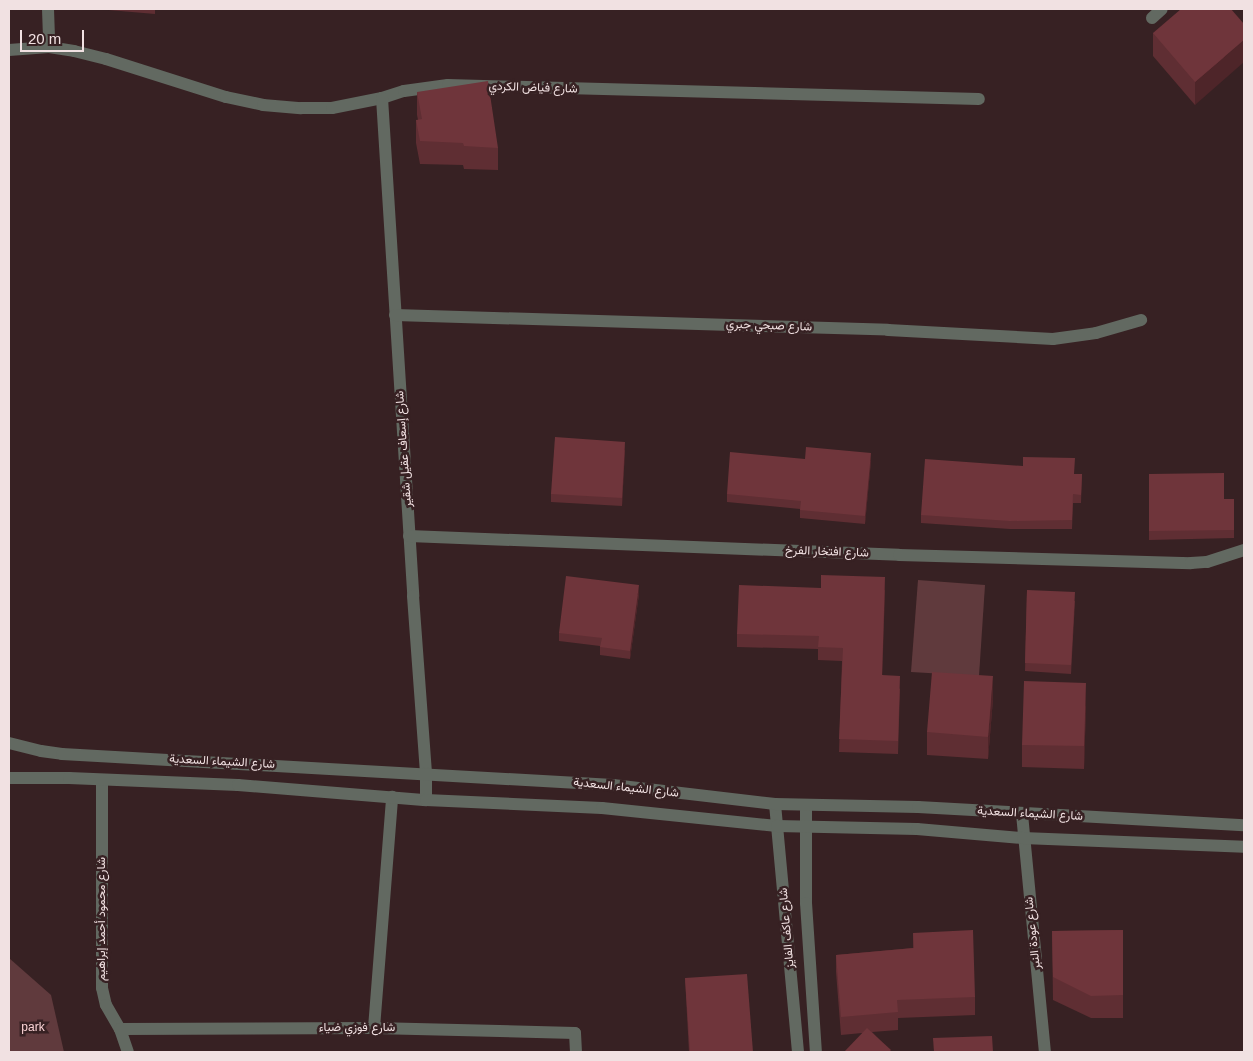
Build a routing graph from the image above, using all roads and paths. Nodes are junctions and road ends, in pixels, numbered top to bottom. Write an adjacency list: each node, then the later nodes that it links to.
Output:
1 (48, 9): 4 (street)
2 (1162, 9): 3 (street)
3 (1152, 18)
4 (49, 47): 5 (street, شارع فياض الكردي); 6 (street, شارع فياض الكردي)
5 (9, 50)
6 (382, 98): 7 (street, شارع فياض الكردي); 8 (street, شارع إسعاف عقيل شقير)
7 (978, 99)
8 (395, 315): 9 (street, شارع صبحي جبري); 10 (street, شارع إسعاف عقيل شقير)
9 (1141, 320)
10 (409, 536): 11 (street, شارع افتخار الفرخ); 13 (street, شارع إسعاف عقيل شقير)
11 (1244, 550)
12 (9, 743): 13 (street, شارع الشيماء السعدية)
13 (426, 773): 17 (street, شارع إسعاف عقيل شقير); 18 (street, شارع الشيماء السعدية)
14 (9, 778): 15 (street, شارع الشيماء السعدية)
15 (102, 780): 16 (street, شارع الشيماء السعدية); 27 (street, شارع محمود أحمد إبراهيم)
16 (392, 797): 17 (street, شارع الشيماء السعدية); 26 (street)
17 (426, 800): 22 (street, شارع الشيماء السعدية)
18 (775, 804): 19 (street, شارع الشيماء السعدية); 22 (street, شارع عاكف الفايز)
19 (806, 805): 20 (street, شارع الشيماء السعدية); 23 (street, شارع عاكف الفايز)
20 (1022, 814): 21 (street, شارع الشيماء السعدية); 24 (street, شارع عودة النبر)
21 (1244, 825)
22 (777, 826): 23 (street, شارع الشيماء السعدية); 30 (street, شارع عاكف الفايز)
23 (805, 828): 24 (street, شارع الشيماء السعدية); 31 (street, شارع عاكف الفايز)
24 (1023, 838): 25 (street, شارع الشيماء السعدية); 32 (street, شارع عودة النبر)
25 (1244, 847)
26 (374, 1028): 27 (street, شارع فوزي ضياء); 29 (street, شارع فوزي ضياء)
27 (120, 1029): 28 (street, شارع محمود أحمد إبراهيم)
28 (128, 1052)
29 (576, 1052)
30 (798, 1052)
31 (816, 1052)
32 (1045, 1052)

